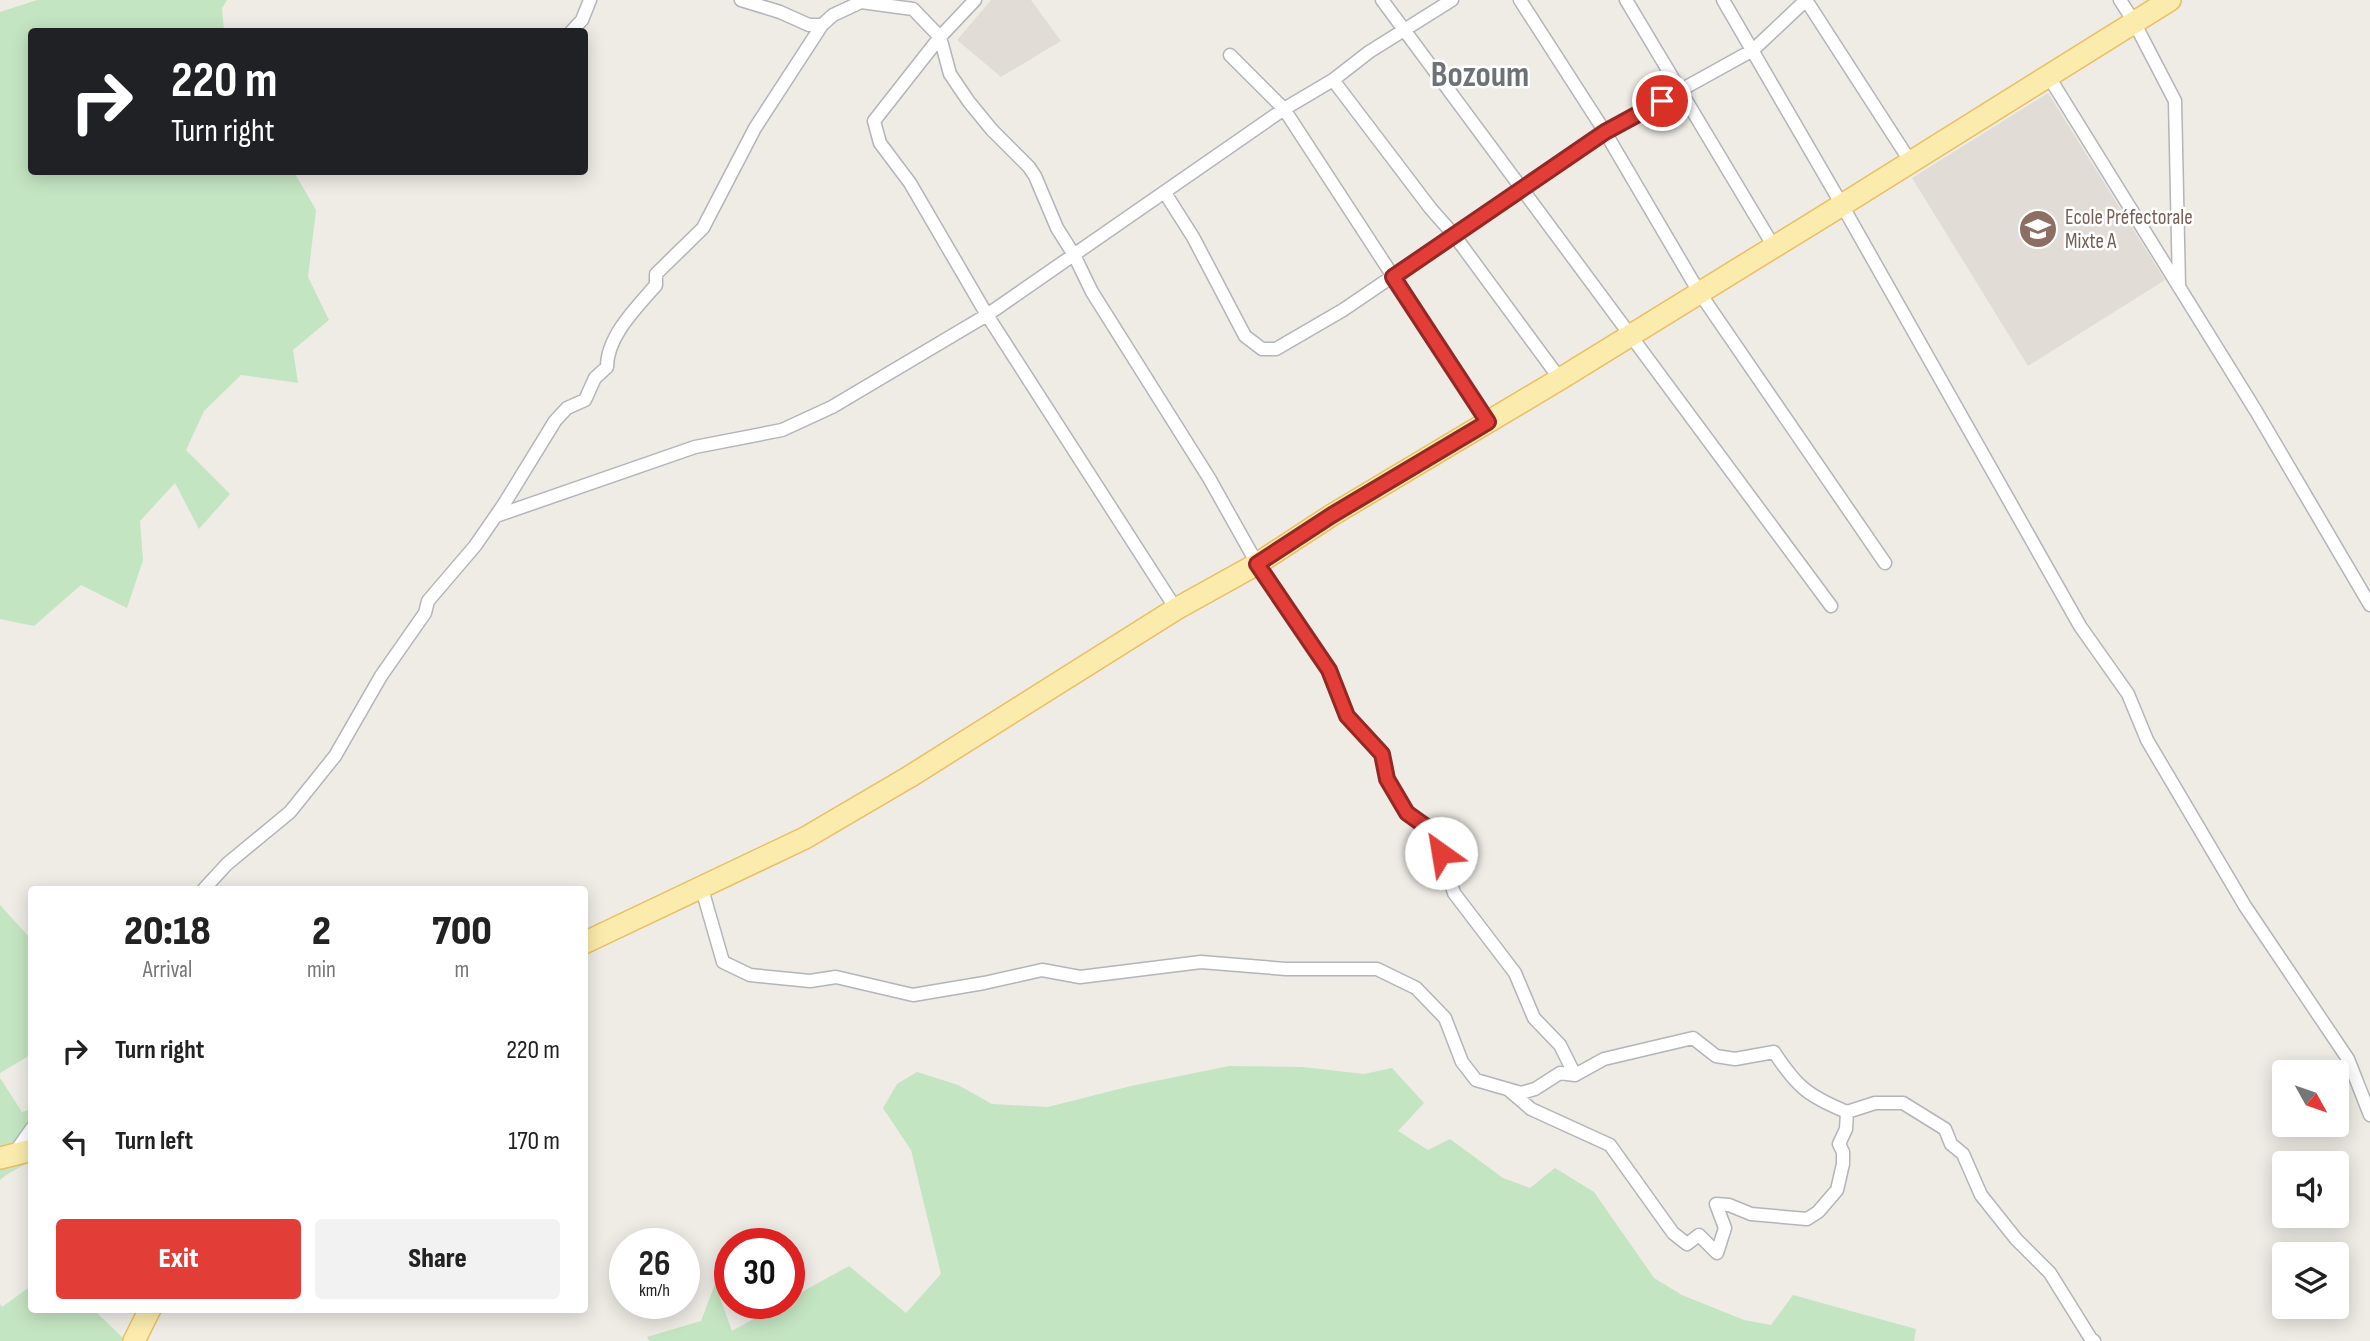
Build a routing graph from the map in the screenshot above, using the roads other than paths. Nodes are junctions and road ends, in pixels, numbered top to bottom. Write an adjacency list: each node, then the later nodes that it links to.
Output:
1 (590, 0): 14 (street)
2 (741, 0): 13 (street)
3 (975, 0): 16 (street)
4 (1382, 0): 15 (street)
5 (1452, 0): 15 (street)
6 (1520, 0): 23 (street)
7 (1626, 0): 21 (street)
8 (1723, 0): 17 (street)
9 (1806, 0): 17 (street); 24 (street)
10 (2120, 0): 12 (street)
11 (2170, 0): 12 (main road)
12 (2134, 22): 19 (main road); 32 (street)
13 (822, 25): 16 (street); 38 (street)
14 (575, 28)
15 (1403, 32): 20 (street); 25 (street)
16 (940, 37): 30 (street); 34 (street)
17 (1753, 50): 21 (street); 27 (street)
18 (1230, 55): 22 (street)
19 (2049, 77): 24 (main road); 32 (street)
20 (1333, 80): 22 (street); 28 (street)
21 (1681, 91): 23 (street); 29 (street)
22 (1284, 109): 26 (street); 31 (street)
23 (1605, 132): 25 (street); 33 (street)
24 (1910, 161): 27 (main road)
25 (1520, 188): 28 (street); 35 (street)
26 (1165, 193): 30 (street); 31 (street)
27 (1842, 205): 29 (main road); 50 (street)
28 (1454, 235): 31 (street); 36 (street)
29 (1774, 247): 33 (main road)
30 (1074, 255): 34 (street); 40 (street)
31 (1393, 277): 37 (street)
32 (2179, 287): 41 (street)
33 (1699, 292): 35 (main road); 39 (street)
34 (987, 315): 38 (street); 43 (street)
35 (1630, 335): 36 (main road); 42 (street)
36 (1560, 379): 37 (main road)
37 (1488, 422): 40 (main road)
38 (495, 516): 44 (street)
39 (1885, 563)
40 (1257, 564): 43 (main road); 47 (street)
41 (2370, 605)
42 (1831, 606)
43 (1176, 609): 45 (main road)
44 (207, 886)
45 (702, 888): 46 (main road); 48 (street)
46 (588, 941)
47 (1574, 1075): 48 (street); 49 (street)
48 (1508, 1088): 49 (street)
49 (1847, 1112): 55 (street)
50 (2370, 1115)
51 (28, 1134): 52 (street)
52 (15, 1154)
53 (148, 1313): 54 (main road)
54 (134, 1341)
55 (2094, 1341)

